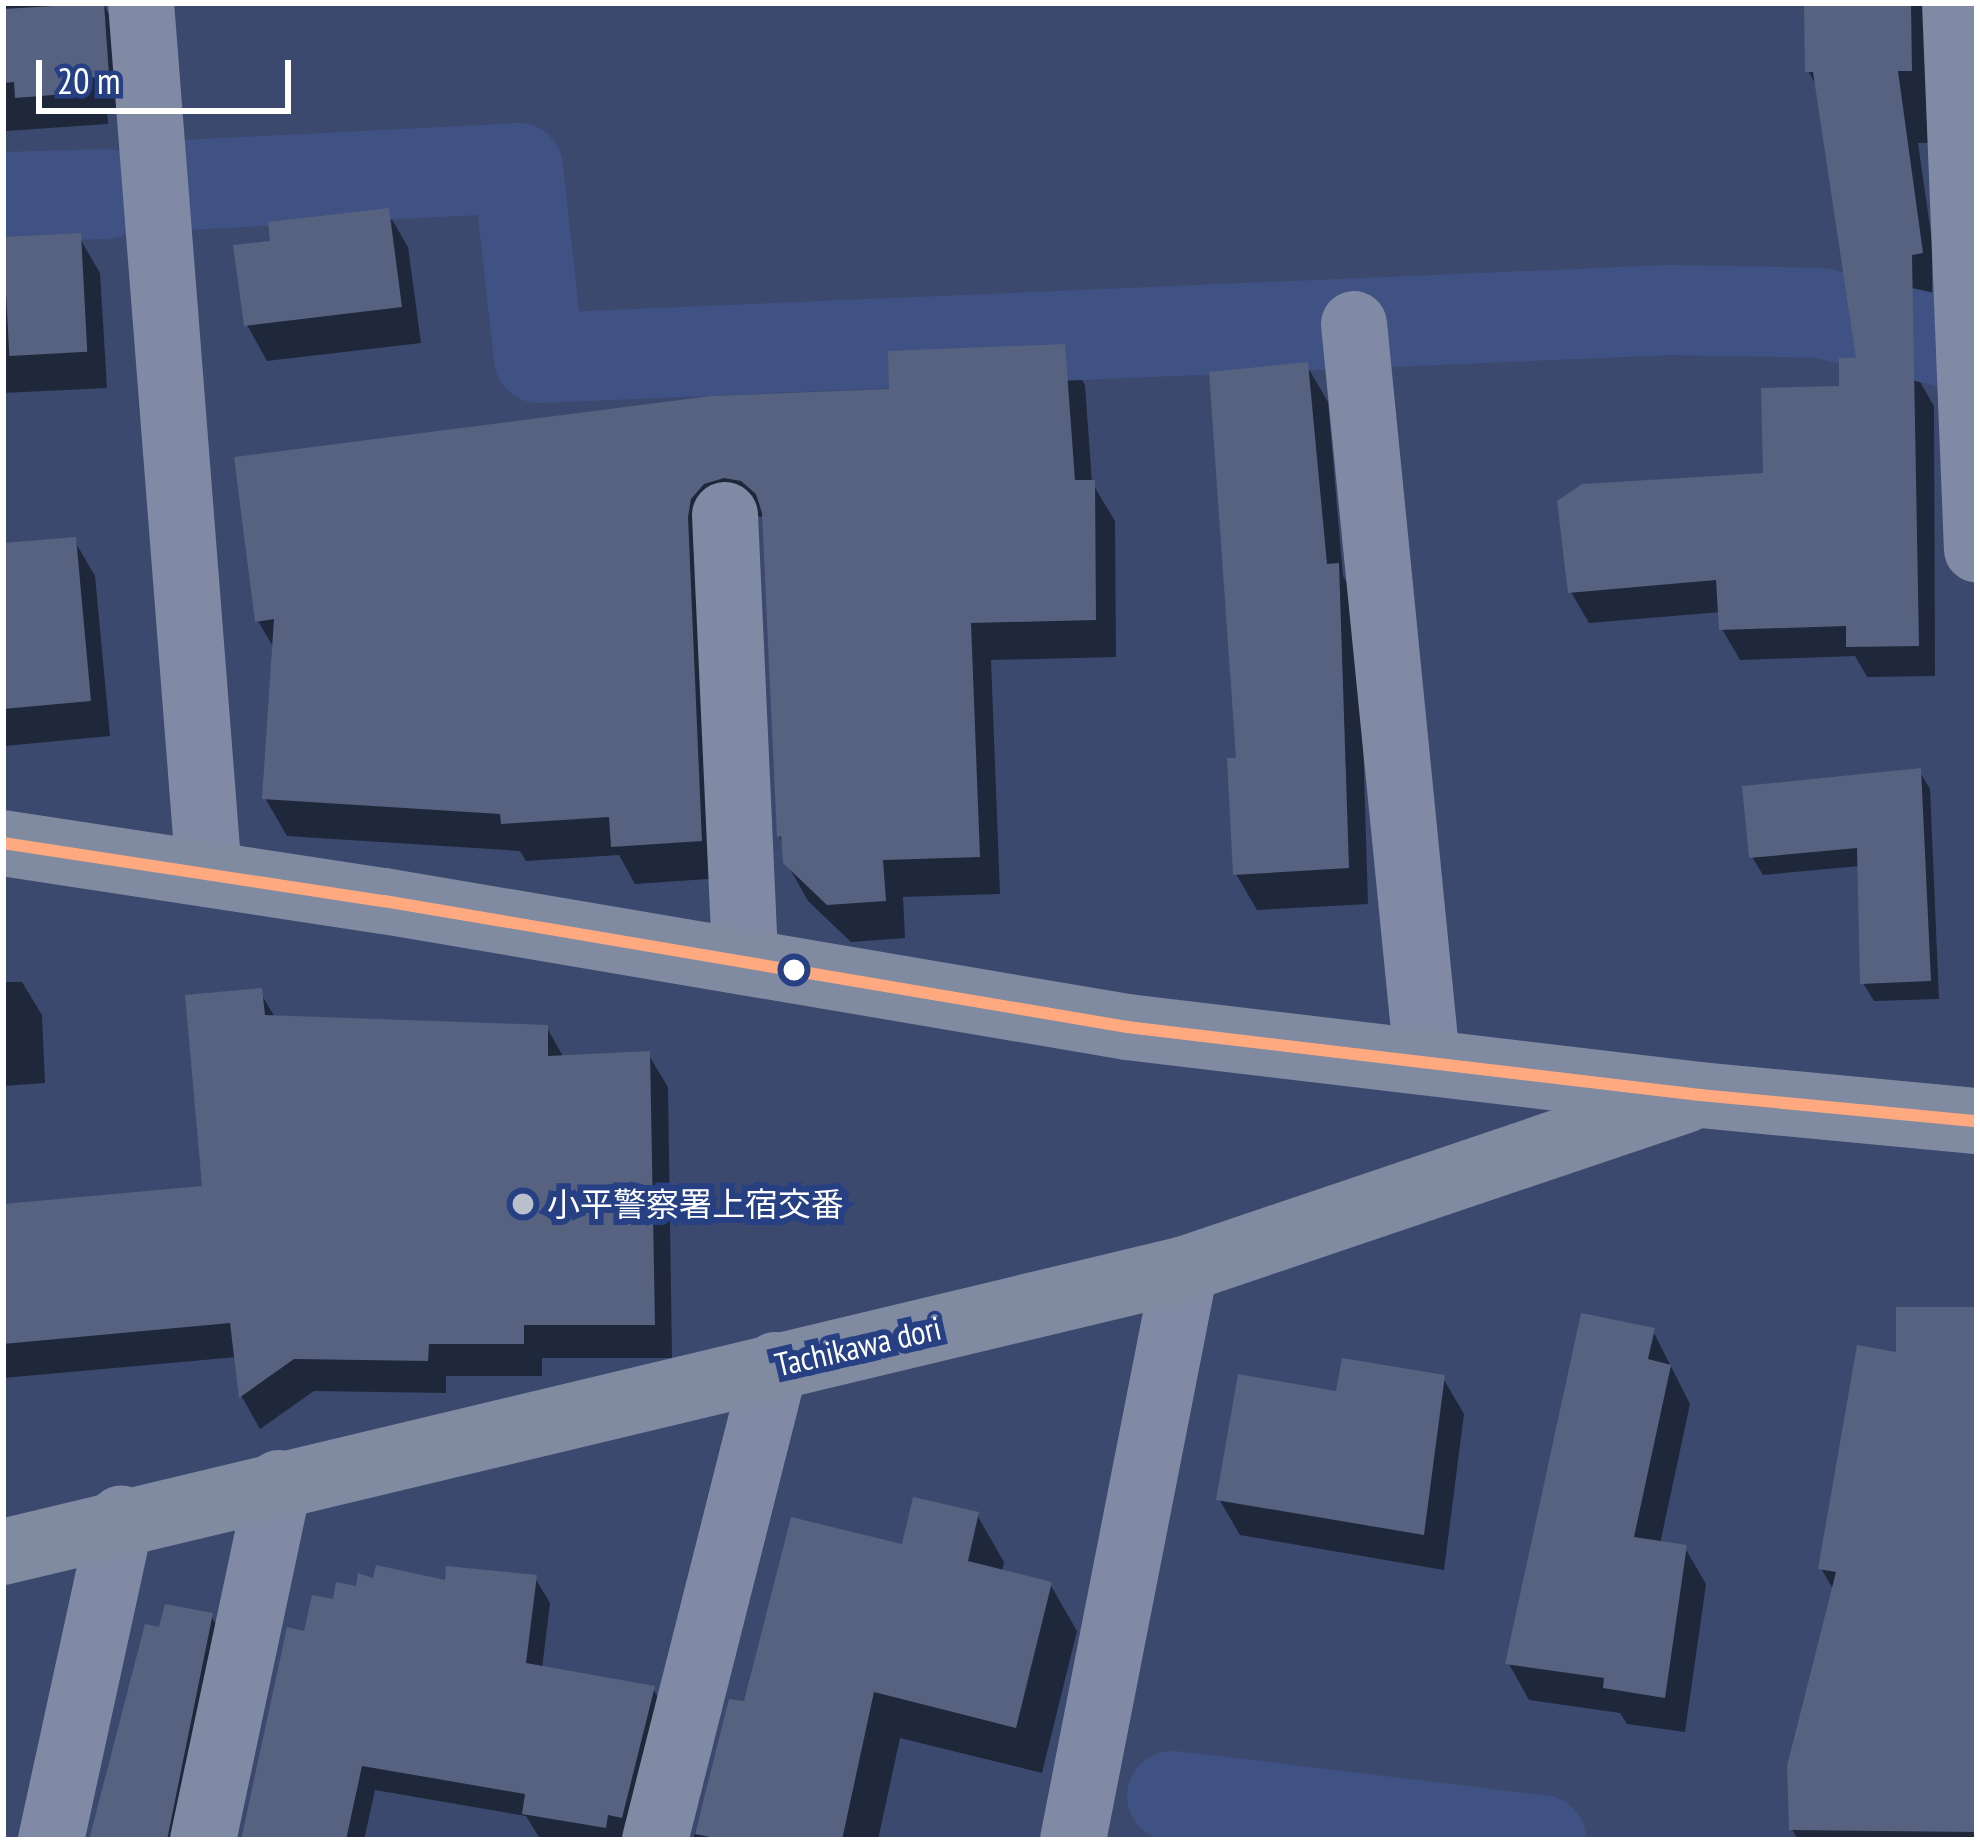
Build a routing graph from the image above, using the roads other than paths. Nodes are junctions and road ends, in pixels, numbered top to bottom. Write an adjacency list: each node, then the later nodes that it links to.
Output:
1 (141, 3): 7 (street)
2 (1955, 3): 5 (street)
3 (1354, 324): 9 (street)
4 (725, 515): 8 (street)
5 (1977, 550)
6 (3, 843): 7 (main road)
7 (209, 874): 8 (main road)
8 (745, 962): 9 (main road)
9 (1427, 1060): 10 (main road)
10 (1700, 1095): 11 (main road); 12 (main road, Tachikawa dori)
11 (1977, 1121)
12 (1185, 1269): 13 (main road, Tachikawa dori); 20 (street)
13 (775, 1365): 14 (main road, Tachikawa dori); 19 (street)
14 (279, 1483): 15 (main road, Tachikawa dori); 18 (street)
15 (121, 1520): 16 (main road, Tachikawa dori); 17 (street)
16 (3, 1552)
17 (51, 1840)
18 (203, 1840)
19 (655, 1840)
20 (1073, 1840)

